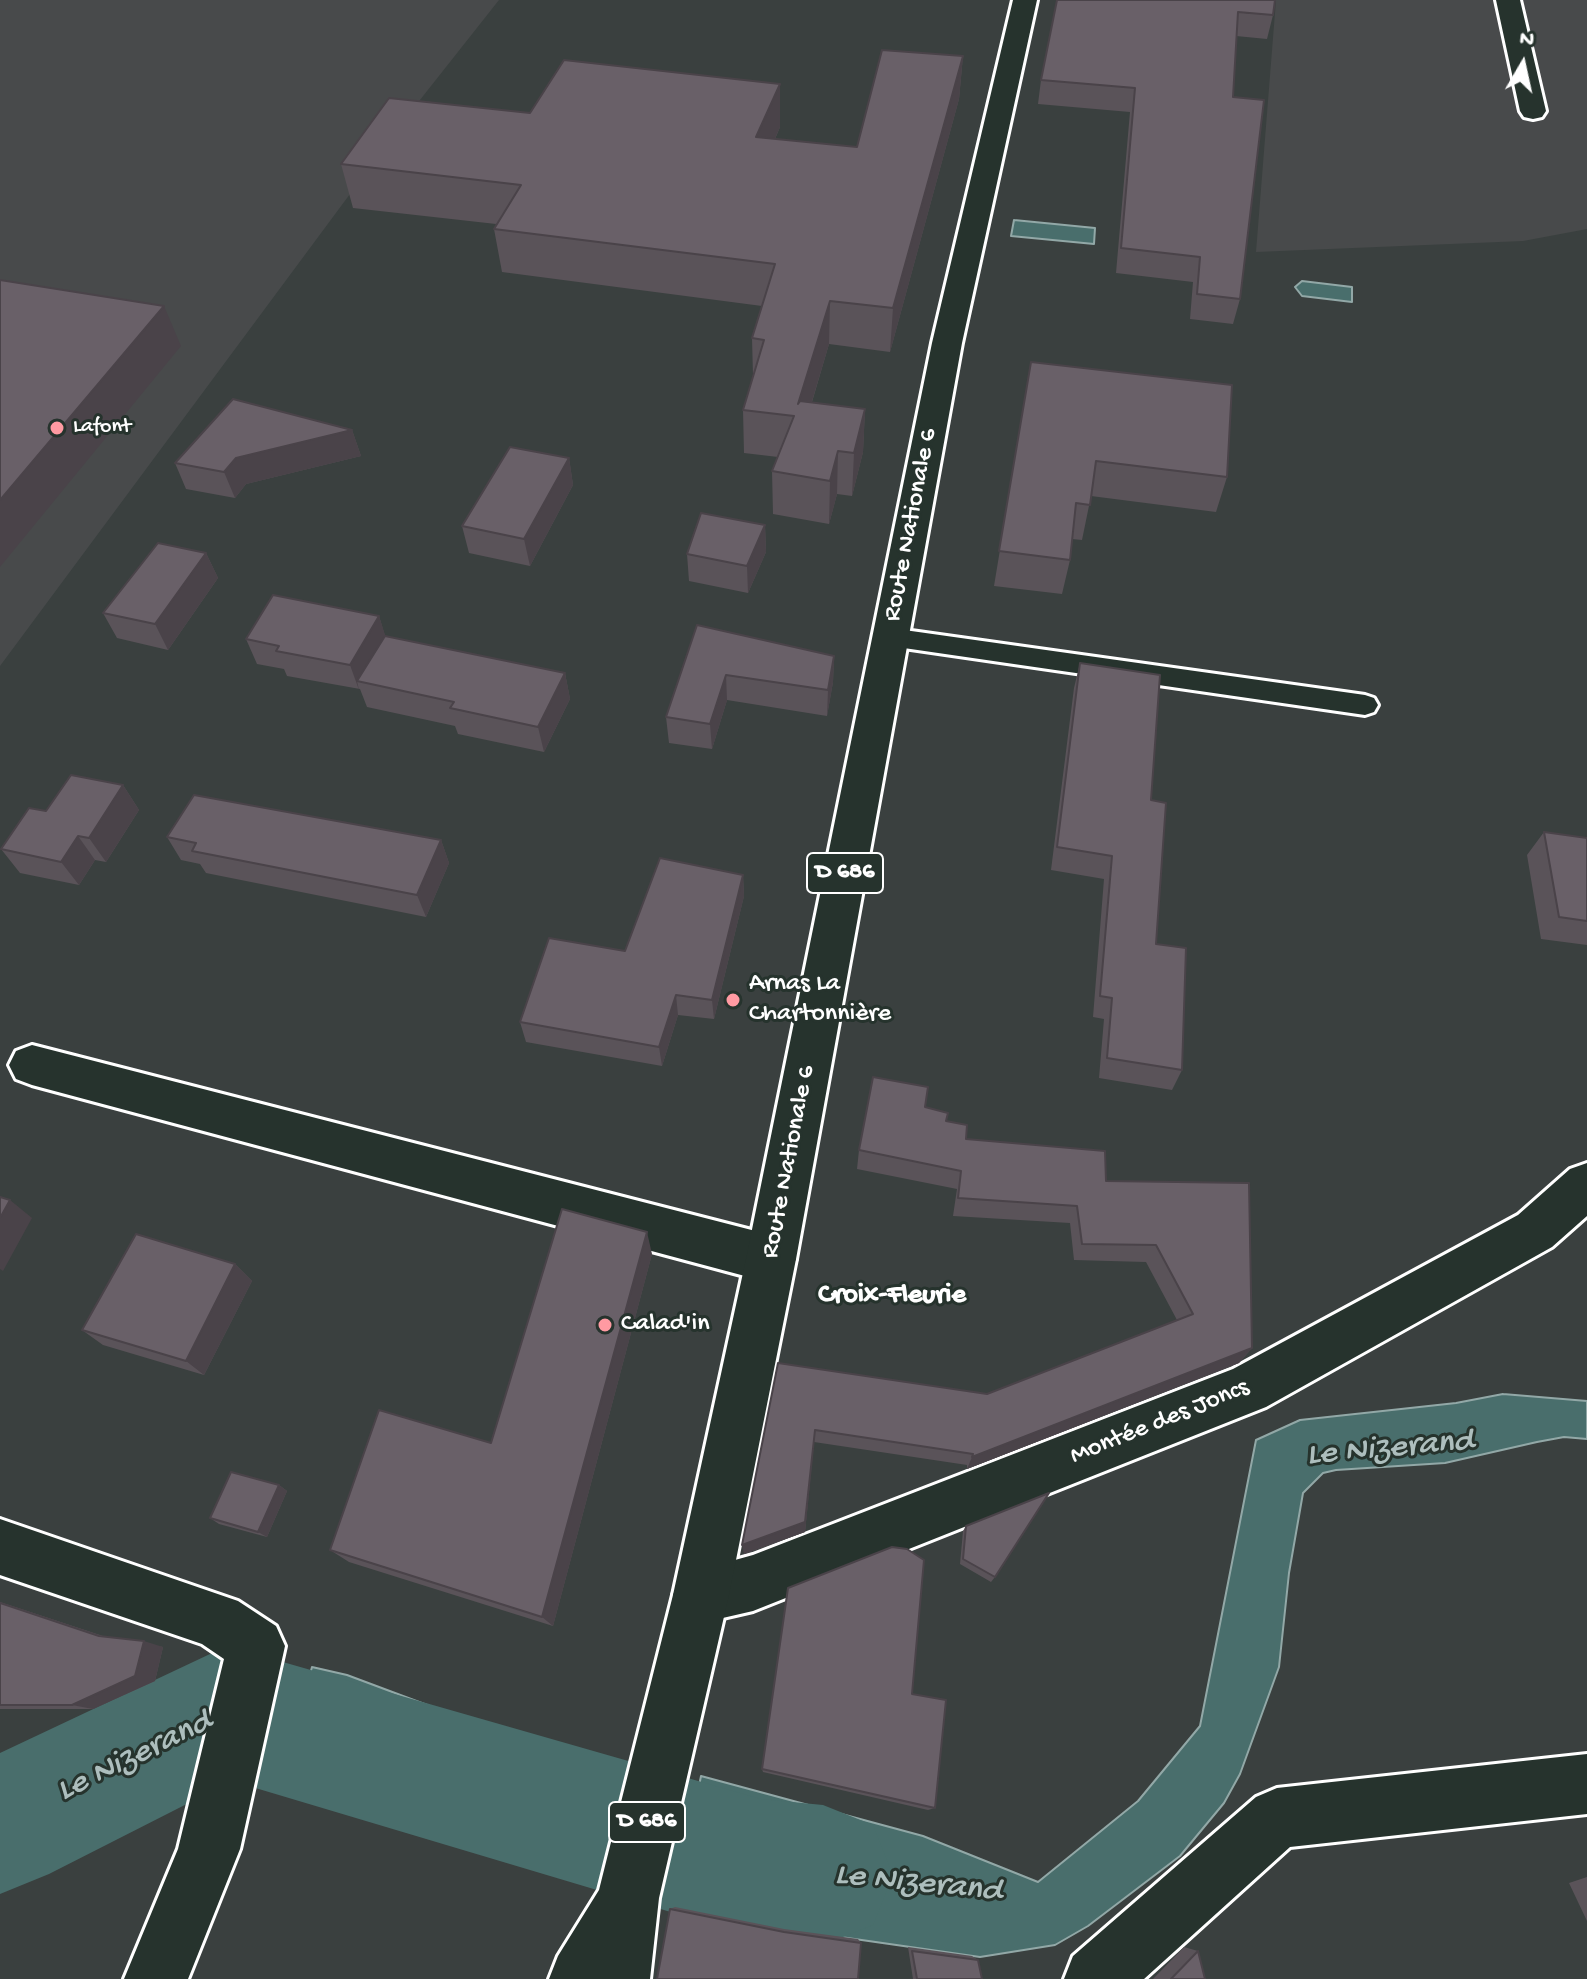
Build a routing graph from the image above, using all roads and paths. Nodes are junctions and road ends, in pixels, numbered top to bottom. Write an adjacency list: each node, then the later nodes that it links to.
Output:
1 (1025, 0): 4 (main road, Route Nationale 6 / D 686)
2 (1508, 0): 3 (main road)
3 (1533, 111)
4 (890, 637): 5 (lane); 8 (main road, Route Nationale 6 / D 686)
5 (1365, 705)
6 (32, 1065): 8 (main road)
7 (1587, 1185): 10 (main road, Montée des Joncs)
8 (771, 1259): 10 (main road, Route Nationale 6 / D 686)
9 (0, 1547): 13 (main road)
10 (701, 1595): 12 (main road, Route Nationale 6 / D 686)
11 (1587, 1784): 16 (main road)
12 (628, 1898): 14 (main road, Route Nationale 6 / D 686); 15 (main road, Route Nationale 6 / D 686)
13 (156, 1979)
14 (581, 1979)
15 (618, 1979)
16 (1096, 1979)

